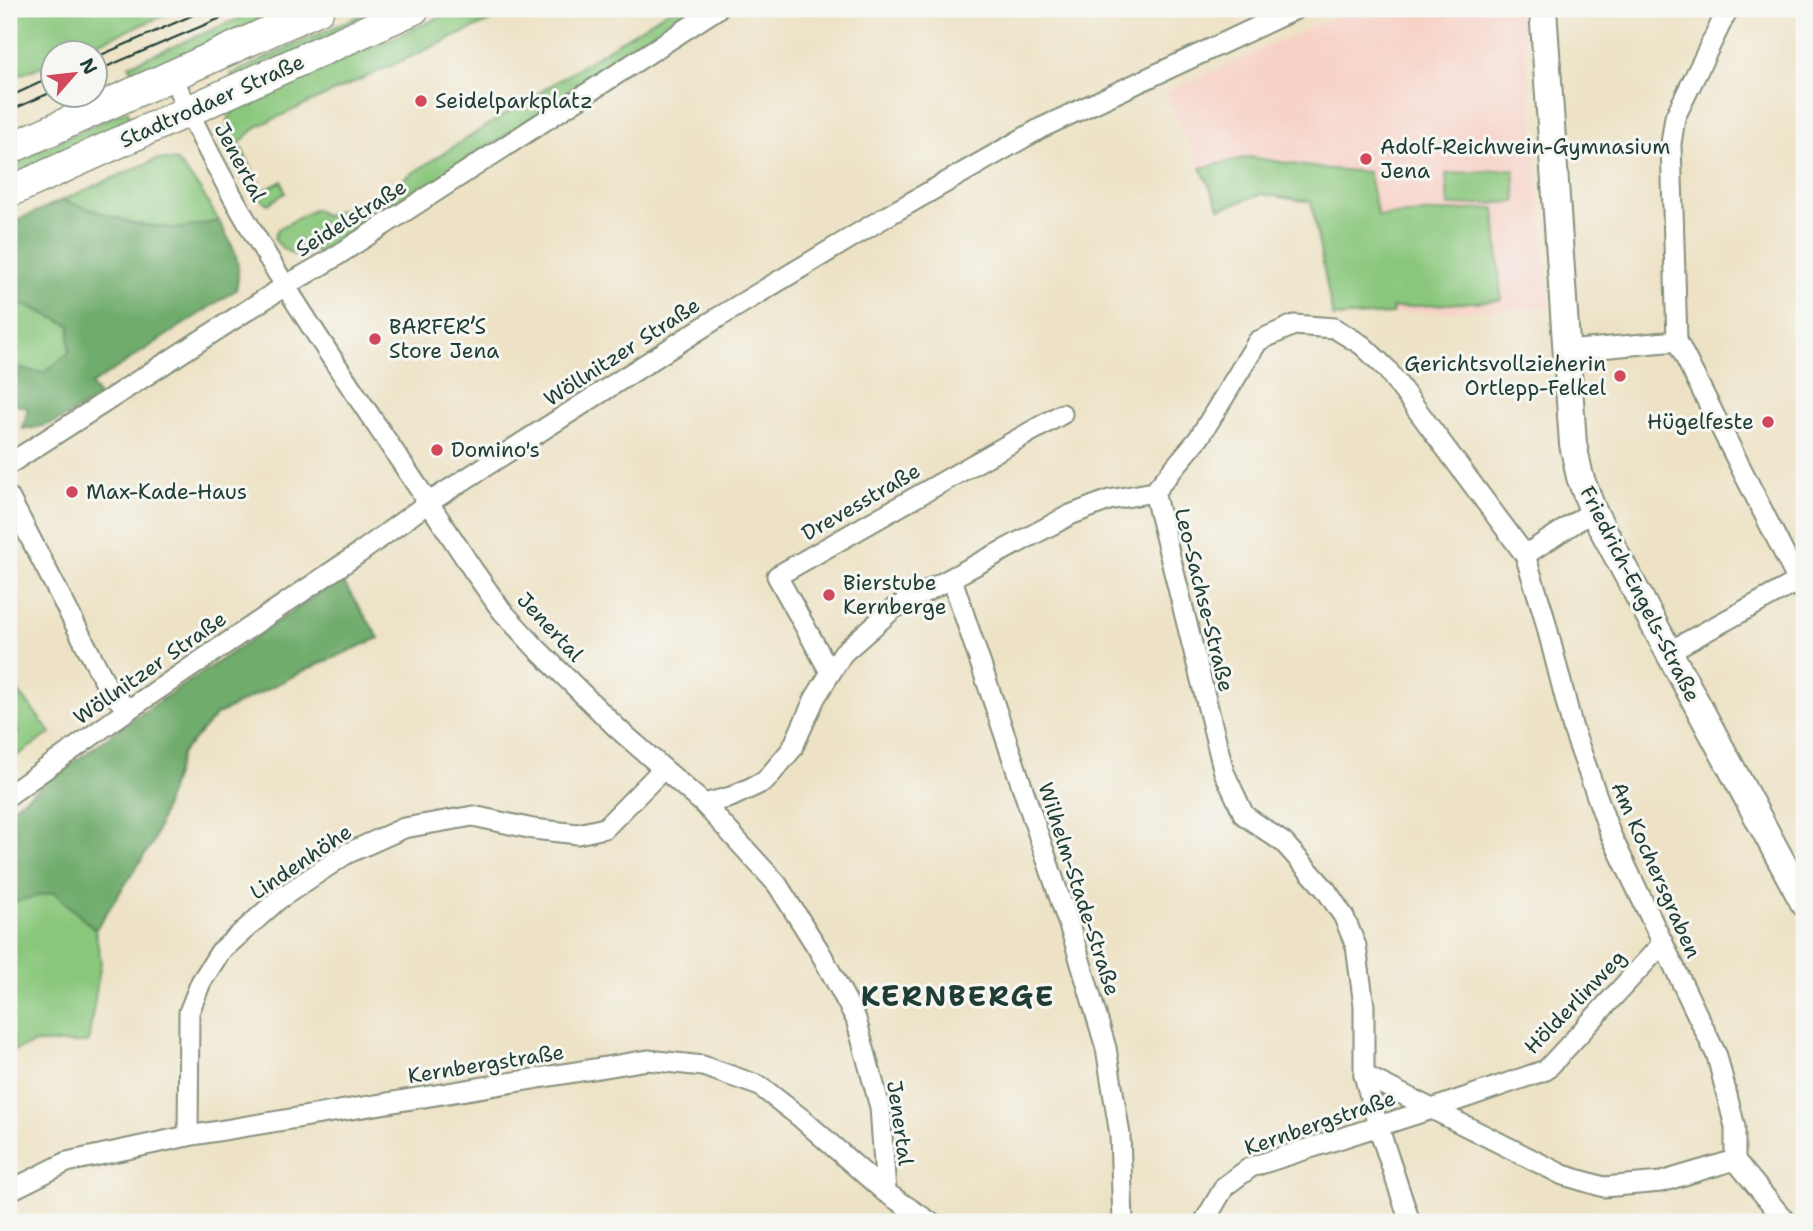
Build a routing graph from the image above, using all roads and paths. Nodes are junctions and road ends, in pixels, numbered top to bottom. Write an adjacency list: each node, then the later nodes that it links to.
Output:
1 (319, 9): 7 (main road, Stadtrodaer Straße)
2 (414, 9): 8 (main road, Stadtrodaer Straße)
3 (717, 9): 11 (street, Seidelstraße)
4 (1296, 9): 18 (street, Wöllnitzer Straße)
5 (1543, 9): 13 (street, Friedrich-Engels-Straße)
6 (1728, 9): 12 (street)
7 (172, 75): 8 (street, Jenertal); 9 (main road, Stadtrodaer Straße)
8 (188, 111): 10 (main road, Stadtrodaer Straße); 11 (street, Jenertal)
9 (9, 149)
10 (9, 192)
11 (285, 286): 15 (street, Seidelstraße); 18 (street, Jenertal)
12 (1677, 341): 13 (street); 22 (street)
13 (1566, 351): 19 (street, Friedrich-Engels-Straße)
14 (1062, 414): 24 (street, Drevesstraße)
15 (9, 464)
16 (1154, 492): 20 (street, Leo-Sachse-Straße); 21 (street); 31 (street, Leo-Sachse-Straße)
17 (9, 497): 25 (street)
18 (429, 502): 25 (street, Wöllnitzer Straße); 26 (street, Jenertal)
19 (1593, 511): 20 (street); 23 (street, Friedrich-Engels-Straße)
20 (1524, 555): 30 (street, Am Kochersgraben)
21 (952, 579): 24 (street); 39 (street, Wilhelm-Stade-Straße)
22 (1801, 587): 23 (street)
23 (1670, 651): 29 (street, Friedrich-Engels-Straße)
24 (830, 671): 28 (street)
25 (128, 710): 27 (street, Wöllnitzer Straße)
26 (663, 769): 28 (street, Jenertal); 34 (street, Lindenhöhe)
27 (9, 795)
28 (704, 804): 37 (street, Jenertal)
29 (1804, 903)
30 (1663, 943): 32 (street, Hölderlinweg); 35 (street, Am Kochersgraben)
31 (1364, 1075): 32 (street, Kernbergstraße); 33 (street, Leo-Sachse-Straße)
32 (1432, 1109): 33 (street, Kernbergstraße); 35 (street, Kernbergstraße)
33 (1378, 1126): 40 (street, Kernbergstraße); 41 (street, Leo-Sachse-Straße)
34 (188, 1136): 36 (street, Kernbergstraße); 37 (street, Kernbergstraße)
35 (1735, 1160): 42 (street)
36 (9, 1191)
37 (886, 1192): 38 (street, Kernbergstraße)
38 (930, 1222)
39 (1123, 1222)
40 (1204, 1222)
41 (1410, 1222)
42 (1786, 1222)

